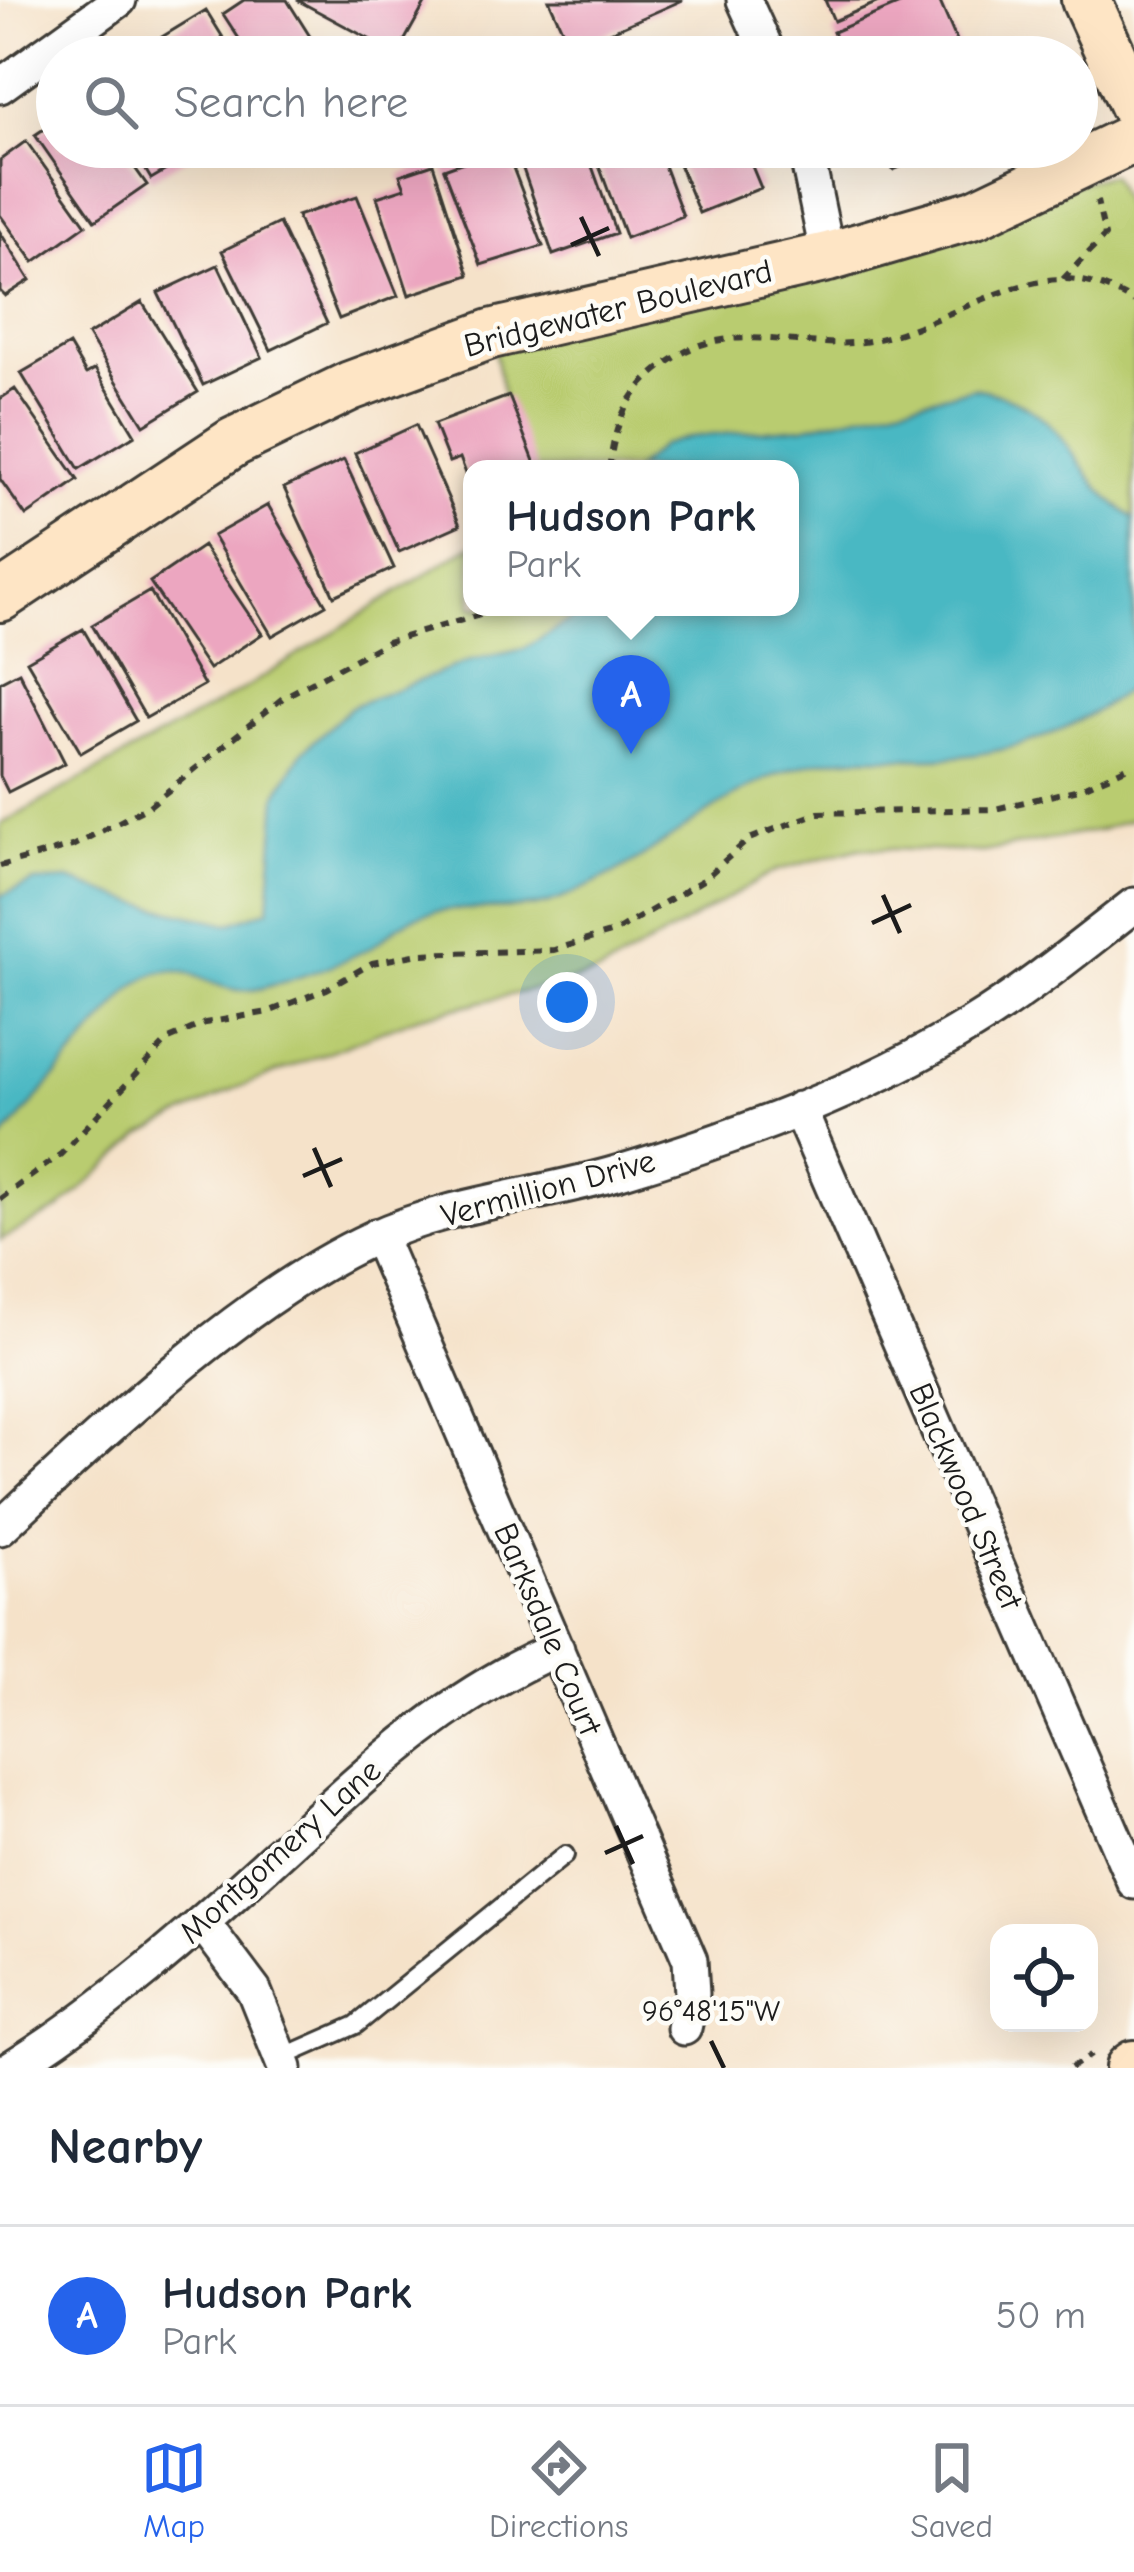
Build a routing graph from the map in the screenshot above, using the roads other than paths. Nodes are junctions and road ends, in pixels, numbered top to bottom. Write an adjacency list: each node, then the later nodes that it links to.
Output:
1 (119, 0): 4 (street)
2 (744, 0): 5 (street)
3 (1086, 0): 8 (street)
4 (69, 36)
5 (760, 36)
6 (36, 60): 7 (street)
7 (0, 86)
8 (1134, 105)
9 (1134, 138): 10 (street, Bridgewater Boulevard)
10 (1098, 155)
11 (809, 168): 13 (street)
12 (1070, 168): 13 (street, Bridgewater Boulevard)
13 (828, 257): 14 (street, Bridgewater Boulevard)
14 (0, 597)
15 (1134, 905): 16 (street, Vermillion Drive)
16 (799, 1109): 17 (street, Vermillion Drive); 21 (street, Blackwood Street)
17 (378, 1235): 18 (street, Vermillion Drive); 19 (street, Barksdale Court)
18 (0, 1528)
19 (557, 1649): 22 (street, Montgomery Lane); 23 (street, Barksdale Court)
20 (565, 1855): 24 (lane)
21 (1134, 1882)
22 (203, 1923): 24 (street); 25 (street, Montgomery Lane)
23 (685, 2028)
24 (283, 2063)
25 (11, 2068)

